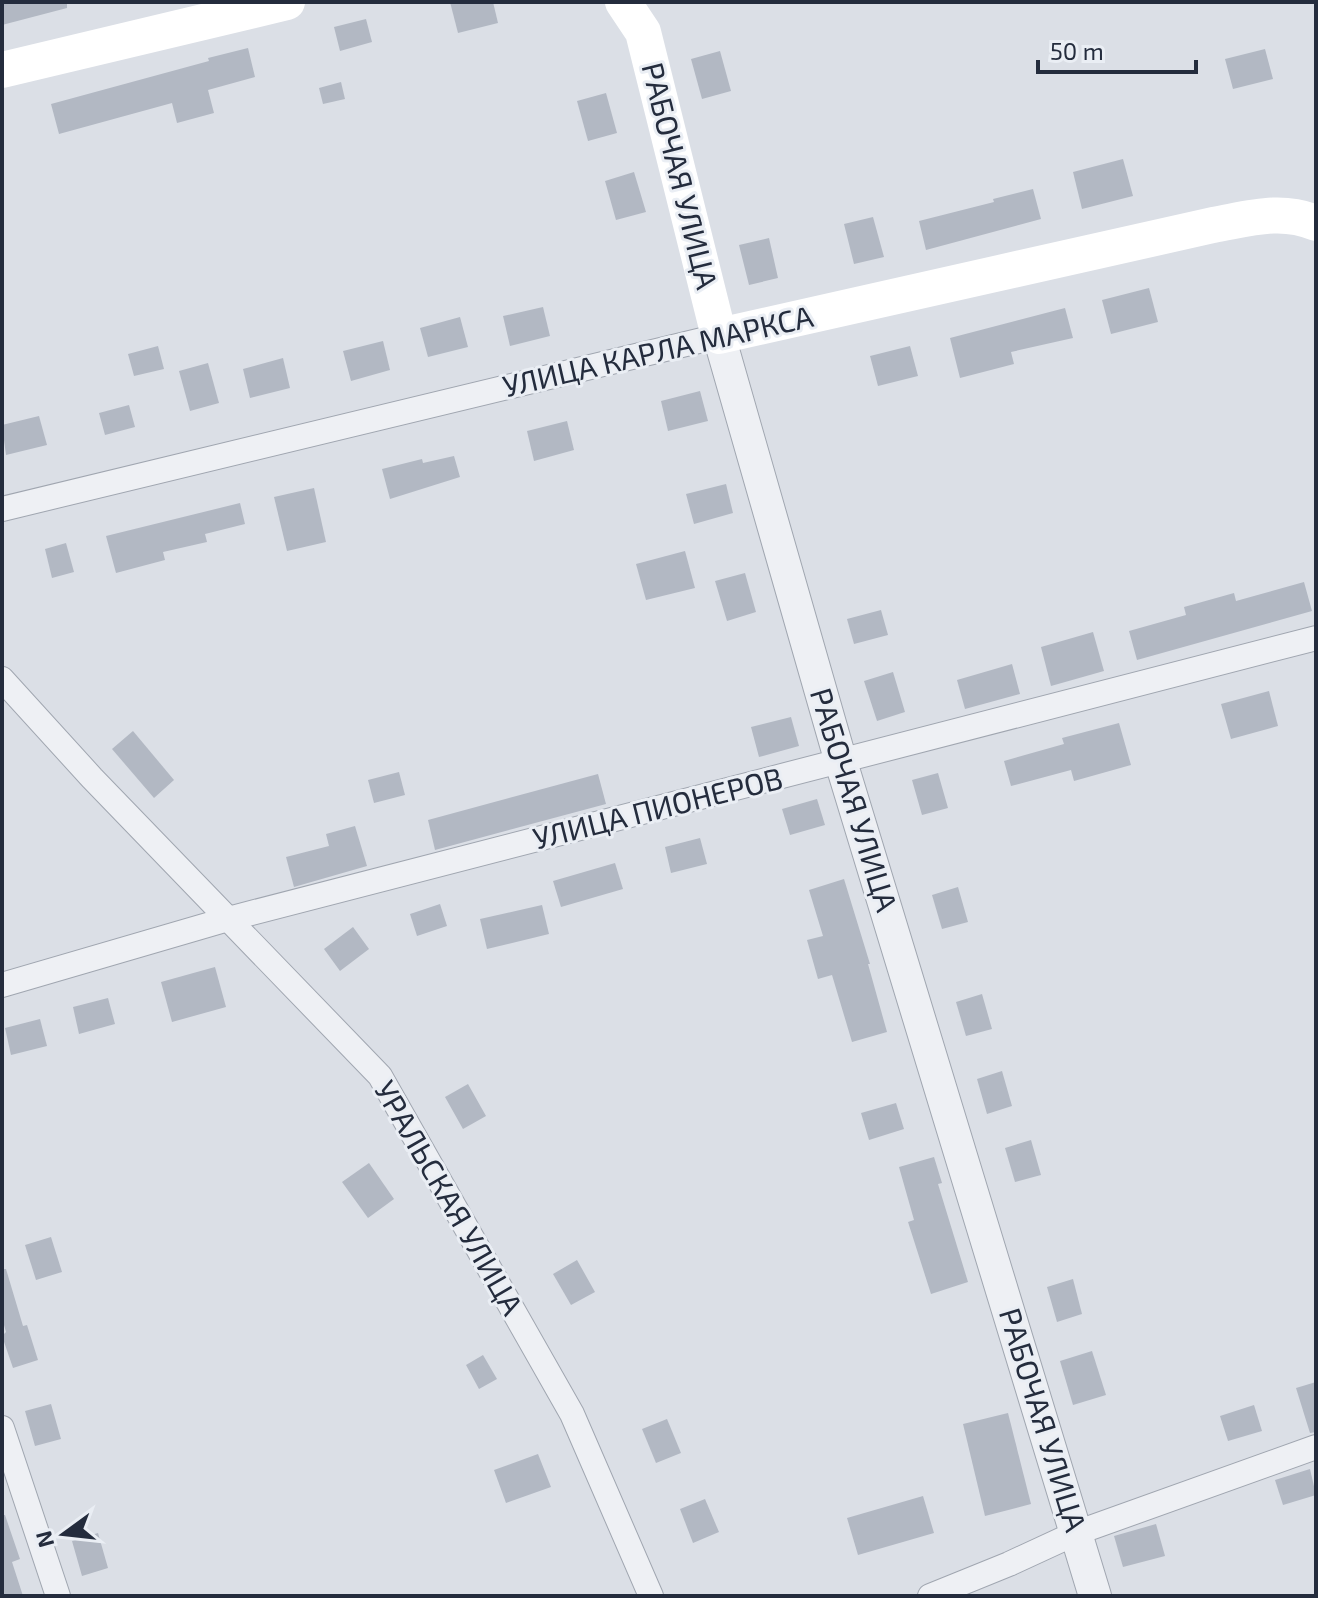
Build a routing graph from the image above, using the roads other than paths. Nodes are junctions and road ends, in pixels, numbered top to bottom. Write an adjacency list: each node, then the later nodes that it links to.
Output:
1 (287, 2): 3 (main road)
2 (623, 2): 5 (main road, РАБОЧАЯ УЛИЦА)
3 (2, 70)
4 (1316, 223): 5 (main road, УЛИЦА КАРЛА МАРКСА)
5 (719, 336): 6 (street, УЛИЦА КАРЛА МАРКСА); 9 (street, РАБОЧАЯ УЛИЦА)
6 (2, 509)
7 (1316, 638): 9 (street, УЛИЦА ПИОНЕРОВ)
8 (2, 679): 10 (street, УРАЛЬСКАЯ УЛИЦА)
9 (841, 762): 10 (street, УЛИЦА ПИОНЕРОВ); 14 (street, РАБОЧАЯ УЛИЦА)
10 (228, 919): 11 (street, УЛИЦА ПИОНЕРОВ); 16 (street, УРАЛЬСКАЯ УЛИЦА)
11 (2, 985)
12 (2, 1428): 15 (street)
13 (1316, 1447): 14 (street)
14 (1076, 1533): 17 (street); 18 (street, РАБОЧАЯ УЛИЦА)
15 (58, 1596)
16 (651, 1596)
17 (930, 1596)
18 (1095, 1596)

